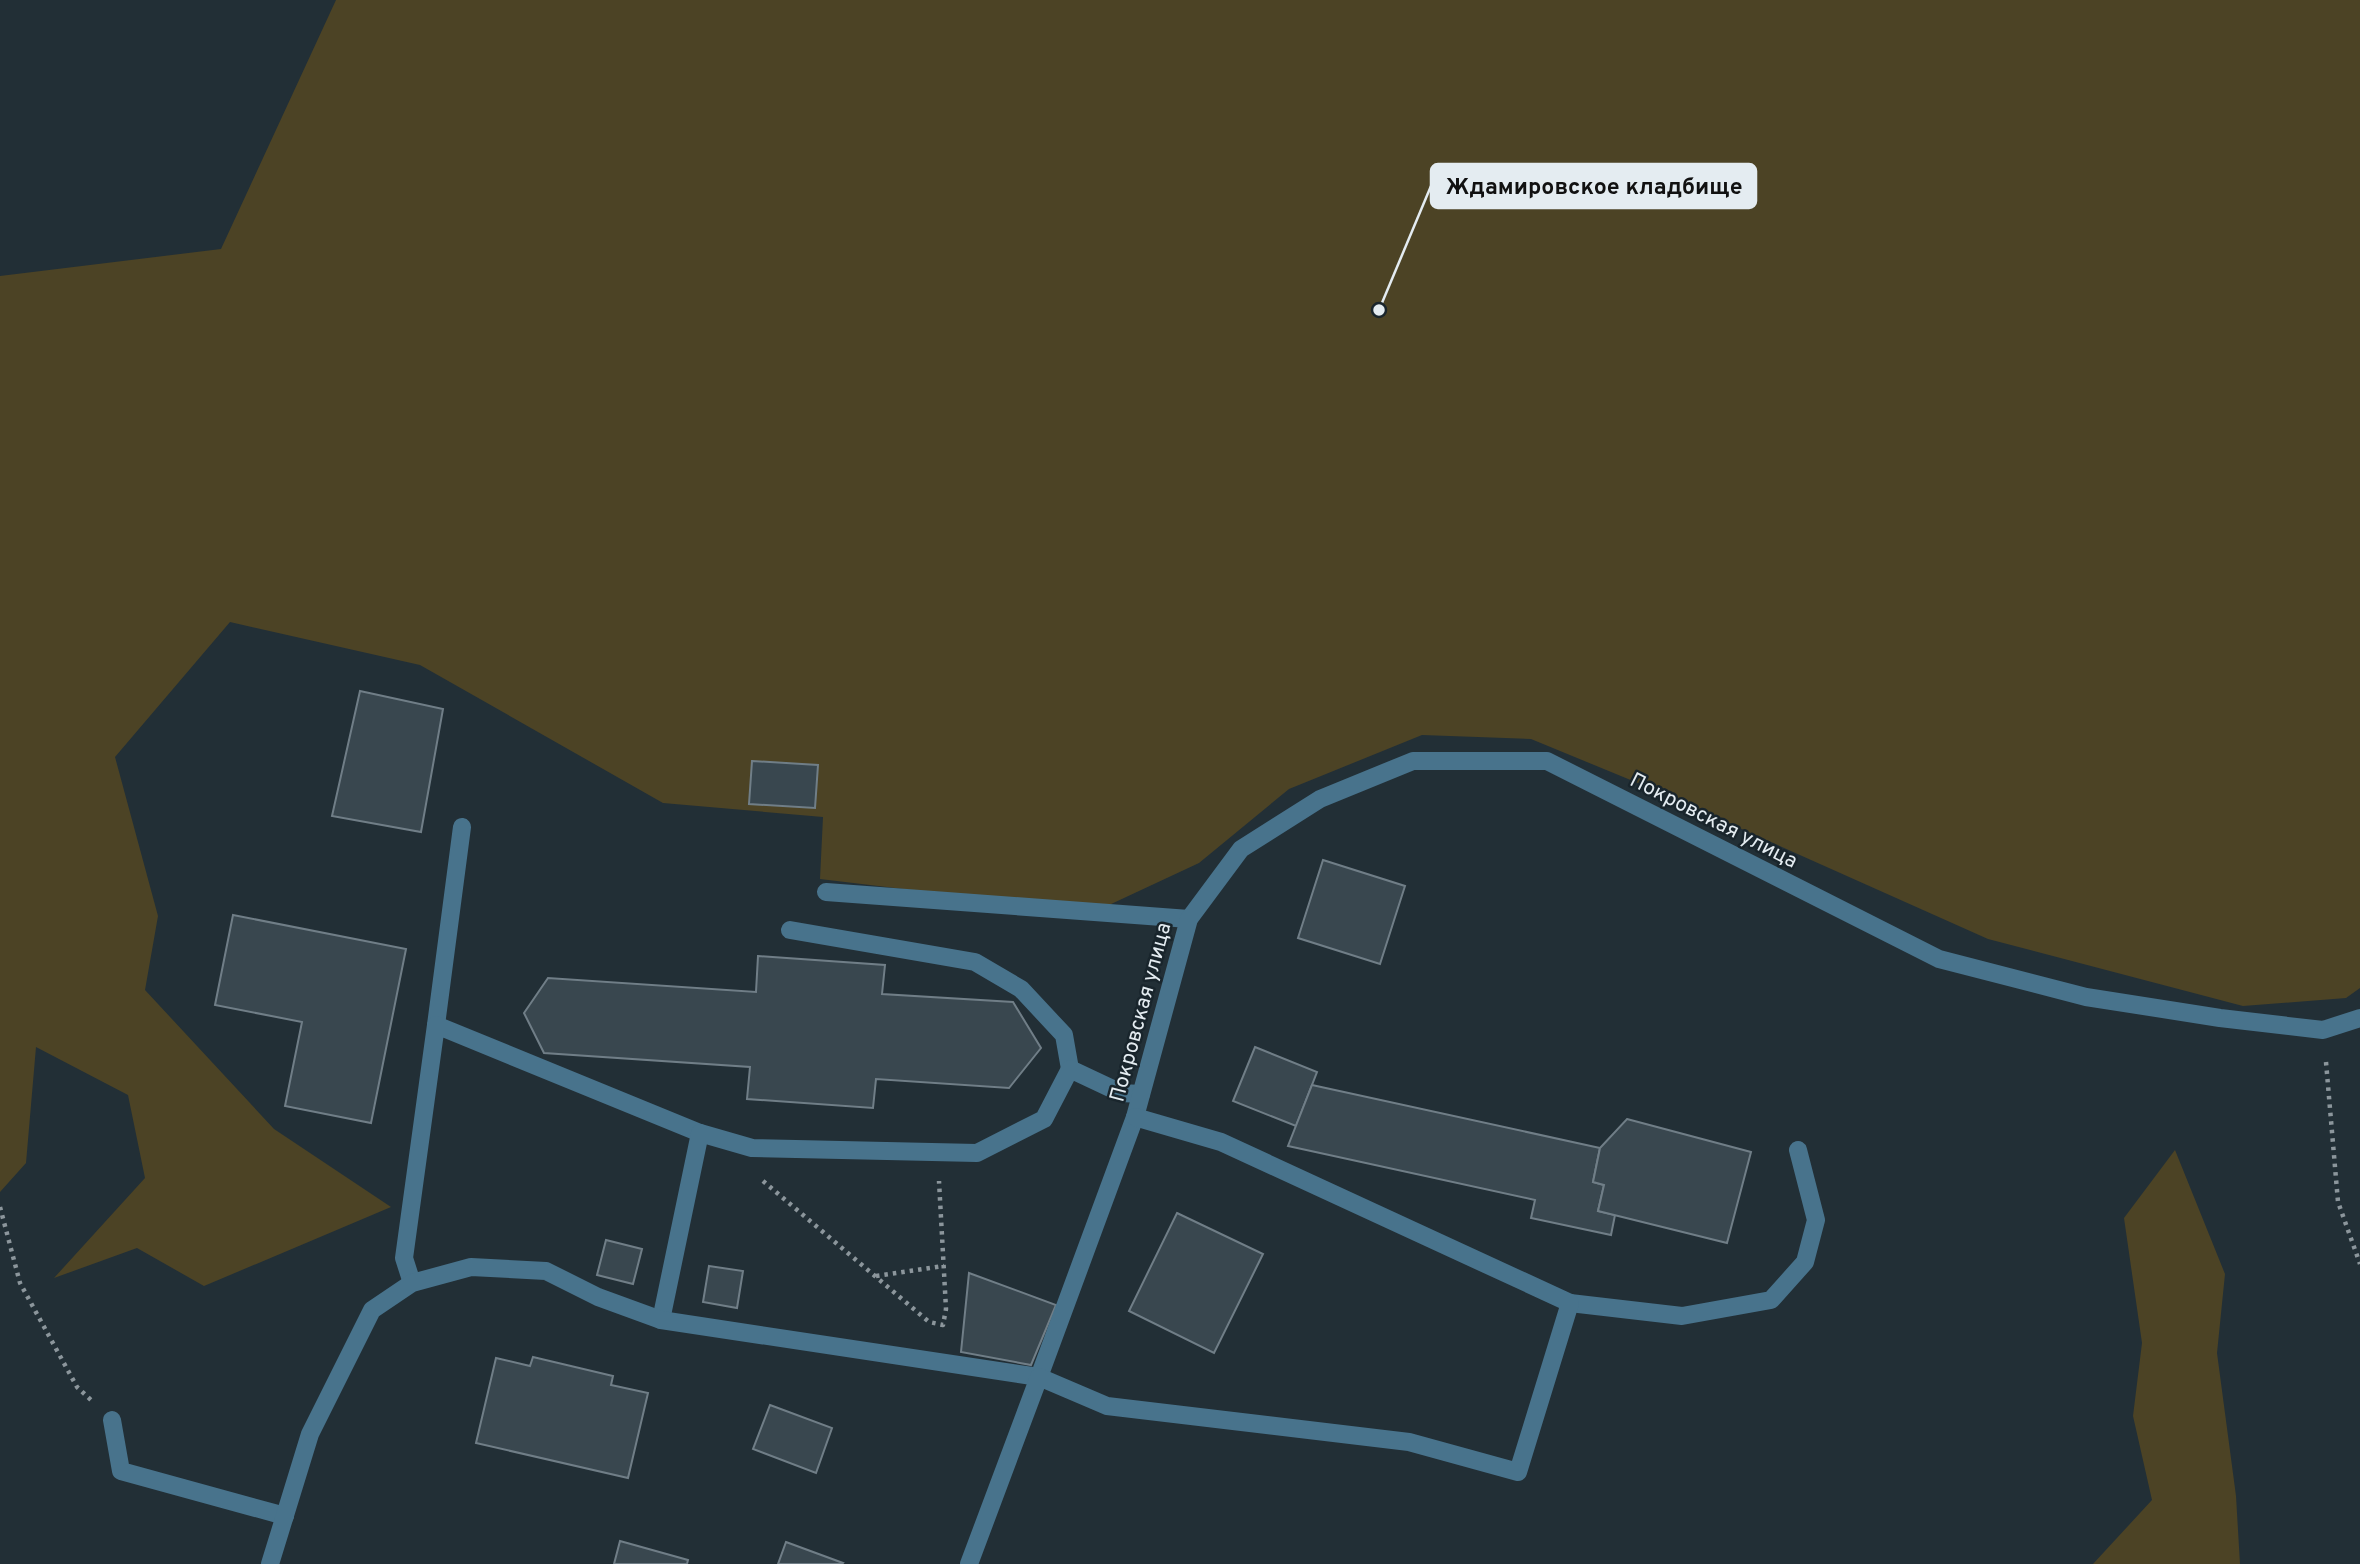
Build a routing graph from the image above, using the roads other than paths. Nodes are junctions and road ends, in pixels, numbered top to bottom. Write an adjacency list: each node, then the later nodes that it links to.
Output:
1 (463, 827): 6 (street)
2 (826, 892): 3 (street)
3 (1189, 919): 5 (street, Покровская улица); 8 (street, Покровская улица)
4 (790, 930): 7 (street)
5 (2360, 1018)
6 (436, 1025): 10 (street); 12 (street)
7 (1070, 1069): 8 (street); 10 (street)
8 (1141, 1094): 9 (street, Покровская улица)
9 (1135, 1117): 13 (street); 15 (street, Покровская улица)
10 (699, 1133): 14 (street)
11 (1798, 1150): 13 (street)
12 (412, 1283): 14 (street); 17 (street)
13 (1570, 1303): 15 (street)
14 (661, 1320): 15 (street)
15 (1039, 1377): 19 (street, Покровская улица)
16 (112, 1420): 17 (street)
17 (285, 1516): 18 (street)
18 (270, 1564)
19 (970, 1564)

